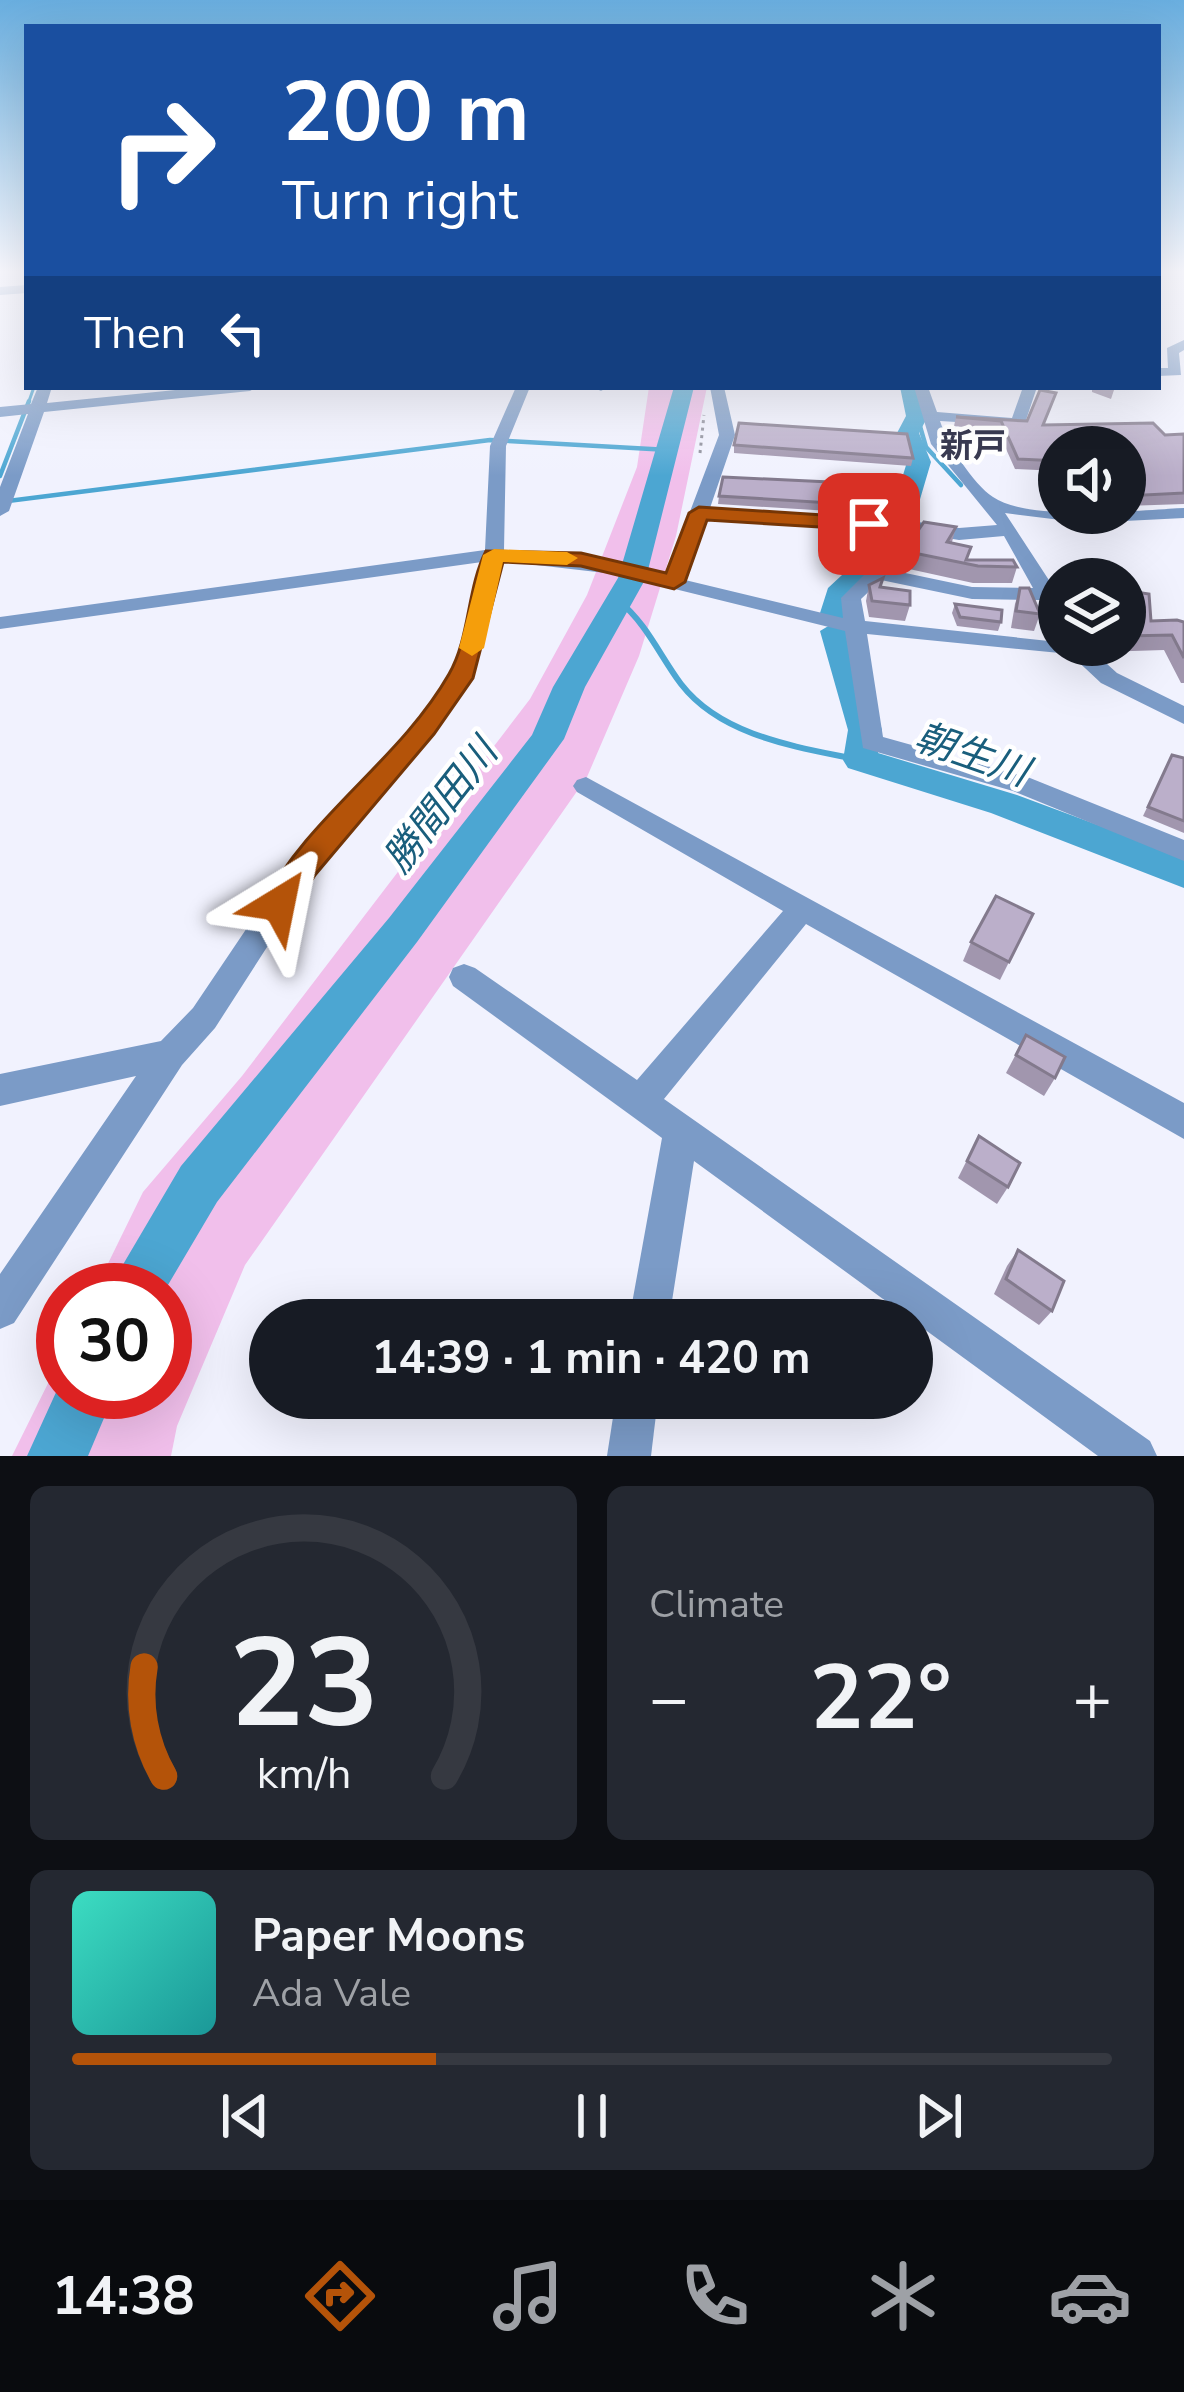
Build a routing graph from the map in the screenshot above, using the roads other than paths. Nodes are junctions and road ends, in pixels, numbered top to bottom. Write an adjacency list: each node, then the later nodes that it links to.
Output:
1 (1184, 344): 2 (street)
2 (1161, 372)
3 (220, 390): 8 (street)
4 (522, 390): 22 (street)
5 (718, 390): 12 (street)
6 (922, 390): 9 (street)
7 (1029, 390): 9 (street)
8 (23, 410): 11 (street)
9 (931, 416): 10 (street)
10 (988, 502): 15 (street); 18 (street)
11 (0, 511)
12 (699, 513): 17 (street); 25 (street)
13 (1184, 513): 14 (street)
14 (1146, 515)
15 (1038, 517)
16 (1146, 522): 19 (street)
17 (911, 527): 18 (street); 23 (street)
18 (1010, 530): 24 (street)
19 (1184, 530)
20 (1118, 534): 21 (street)
21 (1132, 538)
22 (494, 555): 25 (street); 27 (street); 36 (street)
23 (876, 573): 26 (street); 28 (street)
24 (1038, 578)
25 (674, 582): 28 (street)
26 (1038, 606)
27 (0, 623)
28 (853, 624): 29 (street); 33 (street)
29 (1038, 643)
30 (1095, 666): 31 (street)
31 (1184, 716)
32 (586, 786): 34 (street)
33 (1184, 850)
34 (803, 908): 38 (street); 39 (street)
35 (464, 977): 38 (street)
36 (170, 1054): 37 (street); 42 (street)
37 (0, 1090)
38 (642, 1100): 40 (street)
39 (1184, 1123)
40 (681, 1131): 41 (street); 45 (street)
41 (653, 1299)
42 (0, 1309)
43 (634, 1419): 44 (street)
44 (628, 1456)
45 (1135, 1456)

